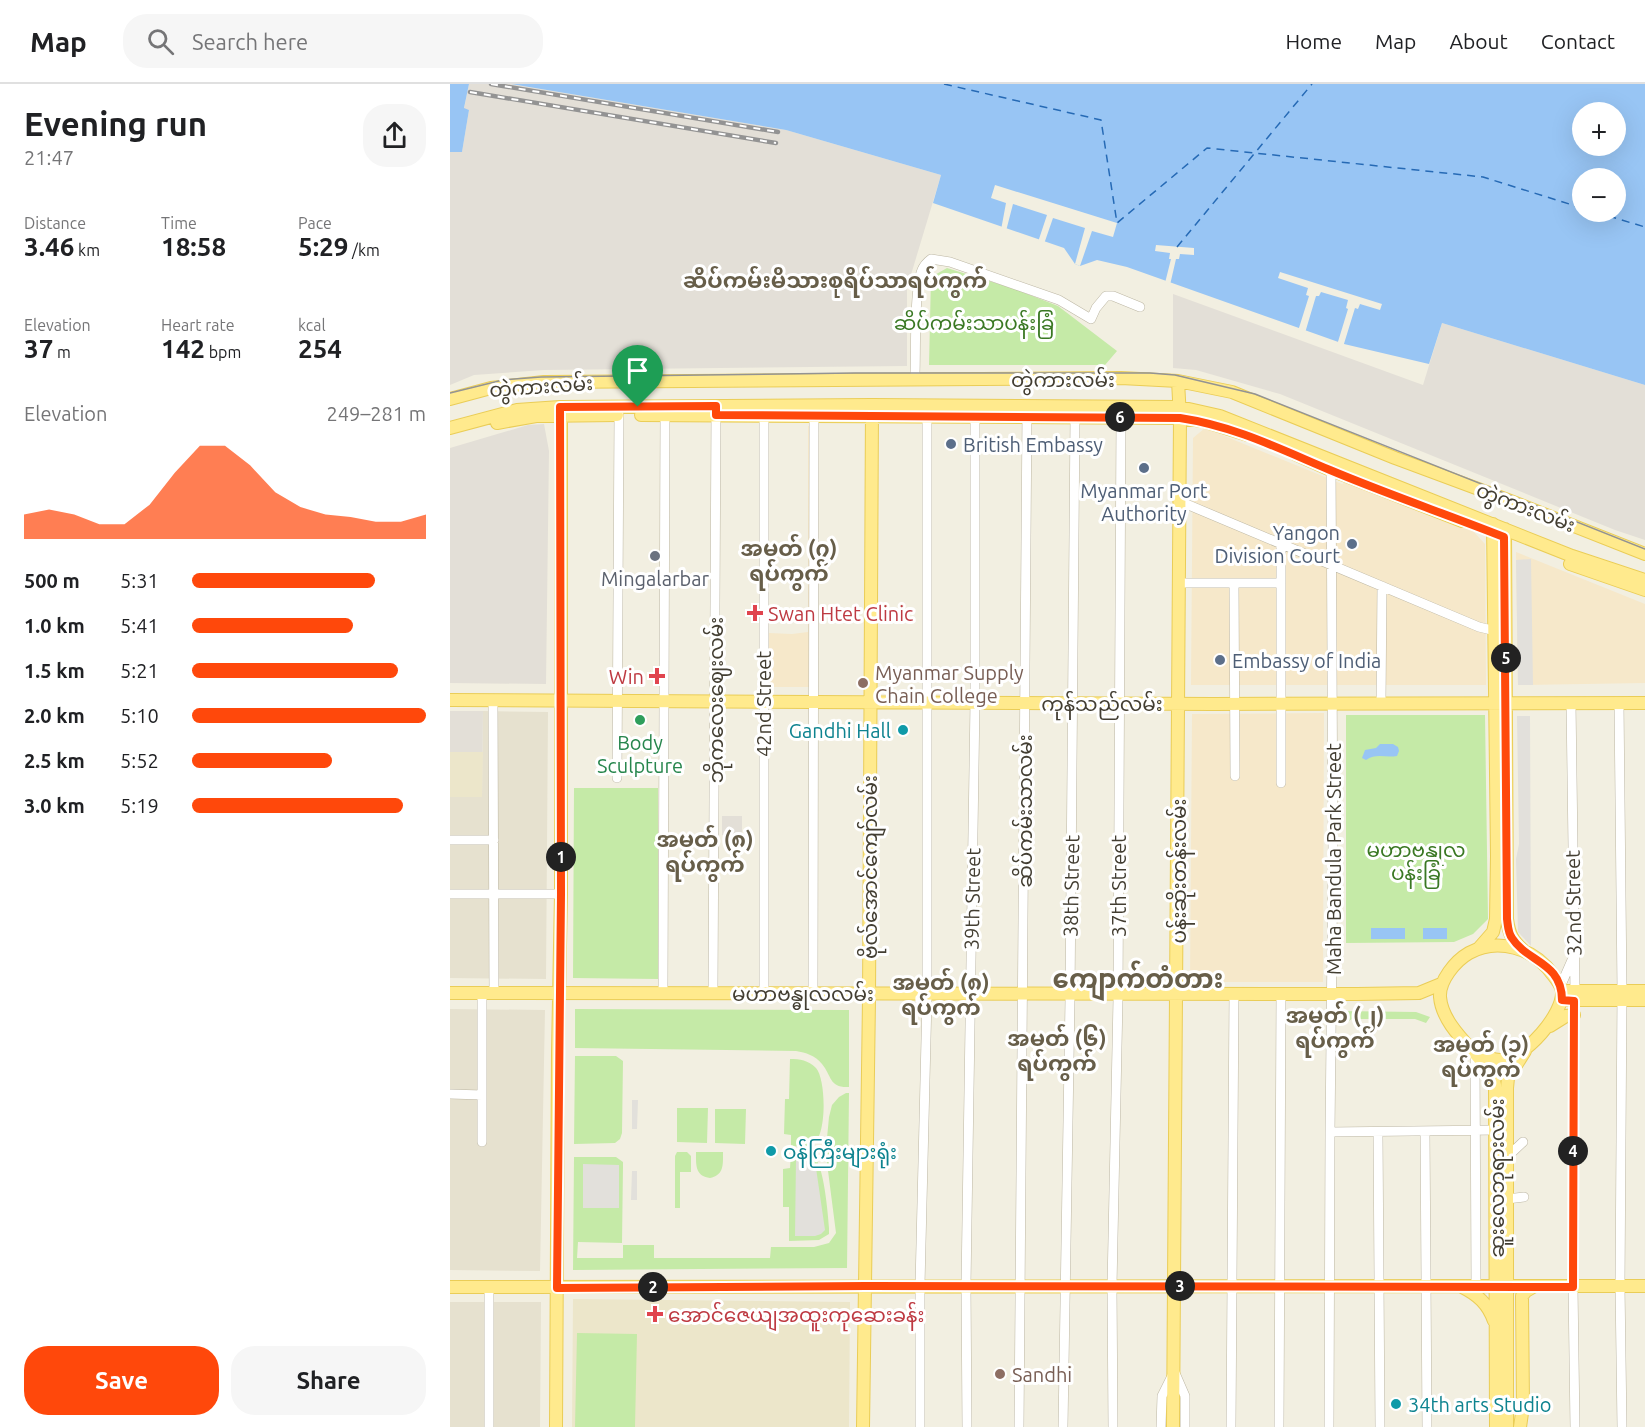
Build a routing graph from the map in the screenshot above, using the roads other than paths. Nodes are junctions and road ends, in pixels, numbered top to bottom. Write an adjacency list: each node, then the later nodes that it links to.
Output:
1 (1140, 307): 2 (street)
2 (918, 380): 3 (main road, တွဲကားလမ်း); 4 (main road, တွဲကားလမ်း)
3 (1178, 381): 10 (main road, ပန်းဆိုးတန်းလမ်း); 29 (main road, တွဲကားလမ်း)
4 (450, 399)
5 (716, 411): 6 (main road); 9 (main road); 12 (main road); 13 (main road); 44 (street, ဘိုကလေးဈေးလမ်း)
6 (872, 411): 7 (main road); 16 (main road); 17 (main road); 22 (main road, ဗိုလ်အောင်ကျော်လမ်း)
7 (975, 411): 8 (main road); 18 (main road); 49 (street, 39th Street)
8 (1027, 411): 10 (main road); 19 (main road); 50 (street, ဆိပ်ကမ်းသာလမ်း)
9 (561, 412): 11 (main road); 15 (main road); 21 (main road); 24 (main road)
10 (1180, 412): 20 (main road); 25 (main road); 26 (main road, ပန်းဆိုးတန်းလမ်း)
11 (613, 415): 12 (main road); 24 (main road); 42 (street)
12 (665, 415): 43 (street)
13 (764, 415): 14 (main road); 45 (street, 42nd Street)
14 (814, 415): 16 (main road); 46 (street)
15 (536, 416): 23 (main road); 24 (main road)
16 (856, 416): 22 (main road)
17 (888, 416): 18 (main road); 22 (main road)
18 (927, 416): 48 (street)
19 (1075, 417): 20 (main road); 51 (street, 38th Street)
20 (1121, 417): 53 (street, 37th Street)
21 (450, 428)
22 (871, 429): 47 (main road, ဗိုလ်အောင်ကျော်လမ်း)
23 (450, 436)
24 (562, 455): 41 (main road)
25 (1331, 465): 27 (main road); 30 (street, Maha Bandula Park Street)
26 (1179, 501): 28 (street); 33 (main road, ပန်းဆိုးတန်းလမ်း)
27 (1498, 531): 31 (main road); 38 (main road); 38 (main road)
28 (1281, 544): 30 (street); 35 (street)
29 (1645, 554)
30 (1331, 565): 36 (street); 57 (street, Maha Bandula Park Street)
31 (1621, 577): 32 (main road); 37 (main road)
32 (1645, 580)
33 (1179, 583): 34 (street); 54 (main road, ပန်းဆိုးတန်းလမ်း)
34 (1234, 583): 35 (street); 55 (street)
35 (1281, 583): 56 (street)
36 (1382, 586): 38 (street); 58 (street)
37 (1645, 590)
38 (1499, 632): 59 (main road)
39 (450, 700): 40 (main road, ကုန်သည်လမ်း)
40 (493, 701): 41 (main road, ကုန်သည်လမ်း); 66 (street)
41 (561, 701): 42 (main road, ကုန်သည်လမ်း); 69 (main road)
42 (617, 701): 43 (main road, ကုန်သည်လမ်း); 63 (street)
43 (664, 701): 44 (main road, ကုန်သည်လမ်း); 76 (street)
44 (715, 701): 45 (main road, ကုန်သည်လမ်း); 77 (street, ဘိုကလေးဈေးလမ်း)
45 (763, 701): 46 (main road, ကုန်သည်လမ်း); 81 (street, 42nd Street)
46 (813, 701): 47 (main road, ကုန်သည်လမ်း); 82 (street)
47 (870, 701): 48 (main road, ကုန်သည်လမ်း); 78 (main road, ဗိုလ်အောင်ကျော်လမ်း)
48 (926, 701): 49 (main road, ကုန်သည်လမ်း); 87 (street)
49 (975, 702): 50 (main road, ကုန်သည်လမ်း); 88 (street, 39th Street)
50 (1025, 702): 51 (main road, ကုန်သည်လမ်း); 91 (street, ဆိပ်ကမ်းသာလမ်း)
51 (1073, 702): 53 (main road, ကုန်သည်လမ်း); 92 (street, 38th Street)
52 (1645, 702): 61 (main road, ကုန်သည်လမ်း)
53 (1118, 703): 54 (main road, ကုန်သည်လမ်း); 93 (street, 37th Street)
54 (1178, 703): 55 (main road, ကုန်သည်လမ်း); 79 (main road, ပန်းဆိုးတန်းလမ်း)
55 (1235, 703): 56 (main road, ကုန်သည်လမ်း); 62 (street)
56 (1281, 703): 57 (main road, ကုန်သည်လမ်း); 64 (street)
57 (1333, 703): 58 (main road, ကုန်သည်လမ်း); 83 (street, Maha Bandula Park Street)
58 (1381, 703): 59 (main road, ကုန်သည်လမ်း)
59 (1501, 703): 60 (main road, ကုန်သည်လမ်း); 70 (main road); 71 (main road)
60 (1571, 703): 61 (main road, ကုန်သည်လမ်း); 72 (street, 32nd Street)
61 (1619, 703): 85 (street)
62 (1235, 776)
63 (617, 778)
64 (1281, 783)
65 (450, 840): 66 (street)
66 (494, 840): 68 (street)
67 (450, 894): 68 (street)
68 (494, 894): 69 (street); 86 (street)
69 (561, 894): 80 (main road)
70 (1478, 949): 71 (main road); 73 (main road)
71 (1524, 951): 84 (main road)
72 (1574, 957): 84 (street); 84 (street, 32nd Street)
73 (1441, 984): 83 (main road, မဟာဗန္ဓုလလမ်း); 98 (main road)
74 (1645, 991): 85 (main road)
75 (450, 993): 86 (main road, မဟာဗန္ဓုလလမ်း)
76 (663, 993): 77 (main road, မဟာဗန္ဓုလလမ်း); 80 (main road, မဟာဗန္ဓုလလမ်း)
77 (713, 993): 81 (main road, မဟာဗန္ဓုလလမ်း)
78 (869, 993): 82 (main road, မဟာဗန္ဓုလလမ်း); 87 (main road, မဟာဗန္ဓုလလမ်း); 111 (main road, ဗိုလ်အောင်ကျော်လမ်း)
79 (1177, 993): 89 (main road, မဟာဗန္ဓုလလမ်း); 93 (main road, မဟာဗန္ဓုလလမ်း); 117 (main road, ပန်းဆိုးတန်းလမ်း)
80 (559, 994): 86 (main road, မဟာဗန္ဓုလလမ်း); 132 (main road)
81 (764, 994): 82 (main road, မဟာဗန္ဓုလလမ်း)
82 (813, 994)
83 (1332, 994): 90 (main road, မဟာဗန္ဓုလလမ်း); 104 (street, Maha Bandula Park Street)
84 (1567, 994): 85 (main road); 95 (street, 32nd Street); 96 (main road)
85 (1622, 995): 94 (main road); 126 (street)
86 (486, 996): 100 (street)
87 (927, 996): 88 (main road, မဟာဗန္ဓုလလမ်း); 112 (street)
88 (971, 996): 91 (main road, မဟာဗန္ဓုလလမ်း); 113 (street, 39th Street)
89 (1234, 996): 90 (main road, မဟာဗန္ဓုလလမ်း); 118 (street)
90 (1281, 996): 119 (street)
91 (1024, 997): 92 (main road, မဟာဗန္ဓုလလမ်း); 114 (street, ဆိပ်ကမ်းသာလမ်း)
92 (1070, 997): 93 (main road, မဟာဗန္ဓုလလမ်း); 115 (street, 38th Street)
93 (1118, 997): 116 (street, 37th Street)
94 (1645, 1000)
95 (1574, 1015): 96 (main road); 131 (street, 32nd Street)
96 (1540, 1034): 97 (main road)
97 (1528, 1045): 98 (main road); 108 (main road, ဆူးလေဘုရားလမ်း)
98 (1472, 1050): 101 (main road, ဆူးလေဘုရားလမ်း); 103 (street)
99 (450, 1094): 100 (street)
100 (482, 1095): 106 (street)
101 (1496, 1130): 103 (street); 125 (main road, ဆူးလေဘုရားလမ်း)
102 (1425, 1131): 103 (street); 105 (street); 122 (street)
103 (1475, 1131): 124 (street)
104 (1330, 1132): 105 (street); 120 (street, Maha Bandula Park Street)
105 (1378, 1132): 121 (street)
106 (482, 1142)
107 (1523, 1142): 108 (street)
108 (1507, 1157): 110 (main road, ဆူးလေဘုရားလမ်း)
109 (1524, 1197): 110 (street)
110 (1507, 1199): 125 (main road, ဆူးလေဘုရားလမ်း)
111 (866, 1286): 112 (main road); 132 (main road); 137 (main road, ဗိုလ်အောင်ကျော်လမ်း)
112 (920, 1286): 113 (main road); 138 (street)
113 (966, 1286): 114 (main road); 139 (street, 39th Street)
114 (1020, 1286): 115 (main road); 140 (street)
115 (1065, 1286): 116 (main road); 141 (street, 38th Street)
116 (1112, 1286): 117 (main road); 142 (street, 37th Street)
117 (1175, 1286): 118 (main road); 134 (main road, ပန်းဆိုးတန်းလမ်း)
118 (1231, 1286): 119 (main road); 146 (street)
119 (1278, 1286): 120 (main road); 147 (street)
120 (1329, 1286): 121 (main road); 148 (street, Maha Bandula Park Street)
121 (1379, 1286): 122 (main road); 149 (street)
122 (1426, 1286): 123 (main road); 150 (street)
123 (1461, 1286): 124 (main road); 133 (main road)
124 (1476, 1286): 125 (main road)
125 (1502, 1286): 130 (main road); 133 (main road, ဆူးလေဘုရားလမ်း); 152 (main road, ဆူးလေဘုရားလမ်း)
126 (1620, 1286): 127 (main road); 131 (main road); 155 (street)
127 (1645, 1286)
128 (450, 1287): 129 (main road)
129 (489, 1287): 132 (main road); 135 (street)
130 (1533, 1287): 131 (main road); 153 (main road)
131 (1573, 1287): 154 (street, 32nd Street)
132 (557, 1288): 136 (main road)
133 (1497, 1330): 151 (main road, ဆူးလေဘုရားလမ်း)
134 (1174, 1371): 143 (street, ပန်းဆိုးတန်းလမ်း); 144 (main road, ပန်းဆိုးတန်းလမ်း); 145 (street, ပန်းဆိုးတန်းလမ်း)
135 (489, 1427)
136 (556, 1427)
137 (863, 1427)
138 (920, 1427)
139 (967, 1427)
140 (1019, 1427)
141 (1063, 1427)
142 (1113, 1427)
143 (1161, 1427)
144 (1173, 1427)
145 (1185, 1427)
146 (1231, 1427)
147 (1279, 1427)
148 (1329, 1427)
149 (1380, 1427)
150 (1427, 1427)
151 (1496, 1427)
152 (1507, 1427)
153 (1520, 1427)
154 (1575, 1427)
155 (1622, 1427)

